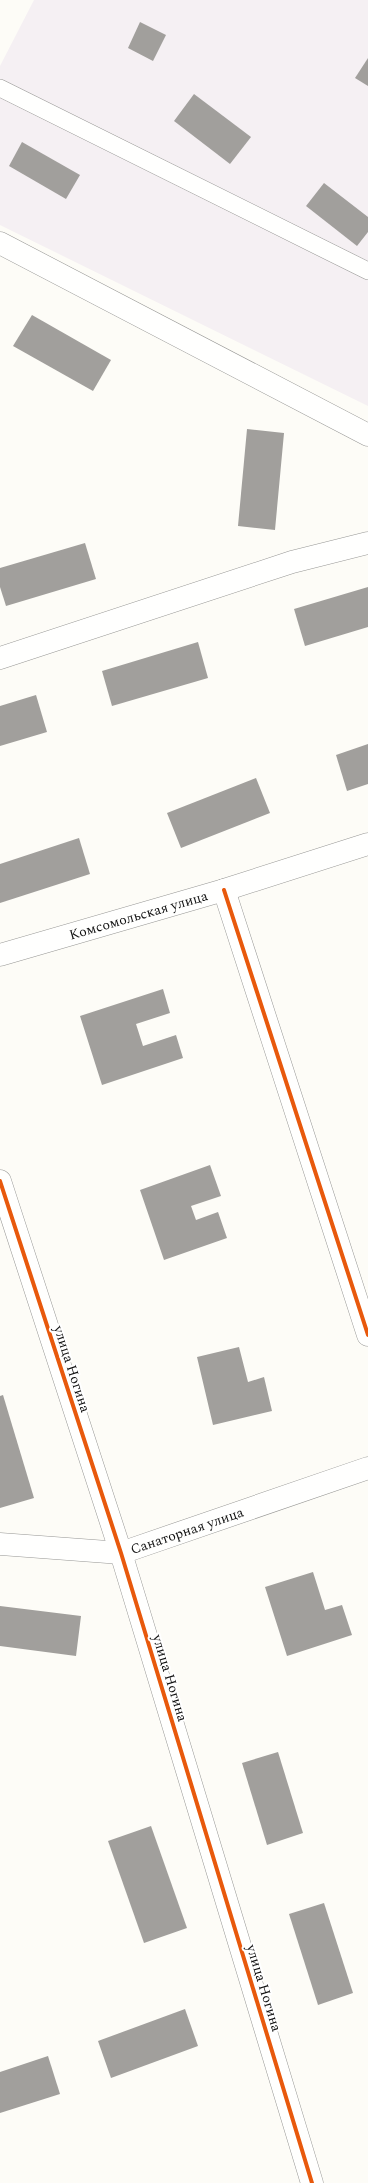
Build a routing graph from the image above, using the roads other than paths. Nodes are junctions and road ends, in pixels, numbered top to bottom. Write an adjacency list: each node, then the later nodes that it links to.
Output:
1 (0, 88): 3 (lane)
2 (0, 243): 4 (street)
3 (368, 271)
4 (368, 435)
5 (368, 543): 6 (street)
6 (0, 658)
7 (368, 844): 8 (street, Комсомольская улица)
8 (224, 890): 9 (street, Комсомольская улица); 11 (street)
9 (0, 955)
10 (0, 1181): 14 (street, улица Ногина)
11 (368, 1335)
12 (368, 1468): 14 (street, Санаторная улица)
13 (0, 1544): 14 (street, Санаторная улица)
14 (121, 1553): 15 (street, улица Ногина)
15 (312, 2183)

